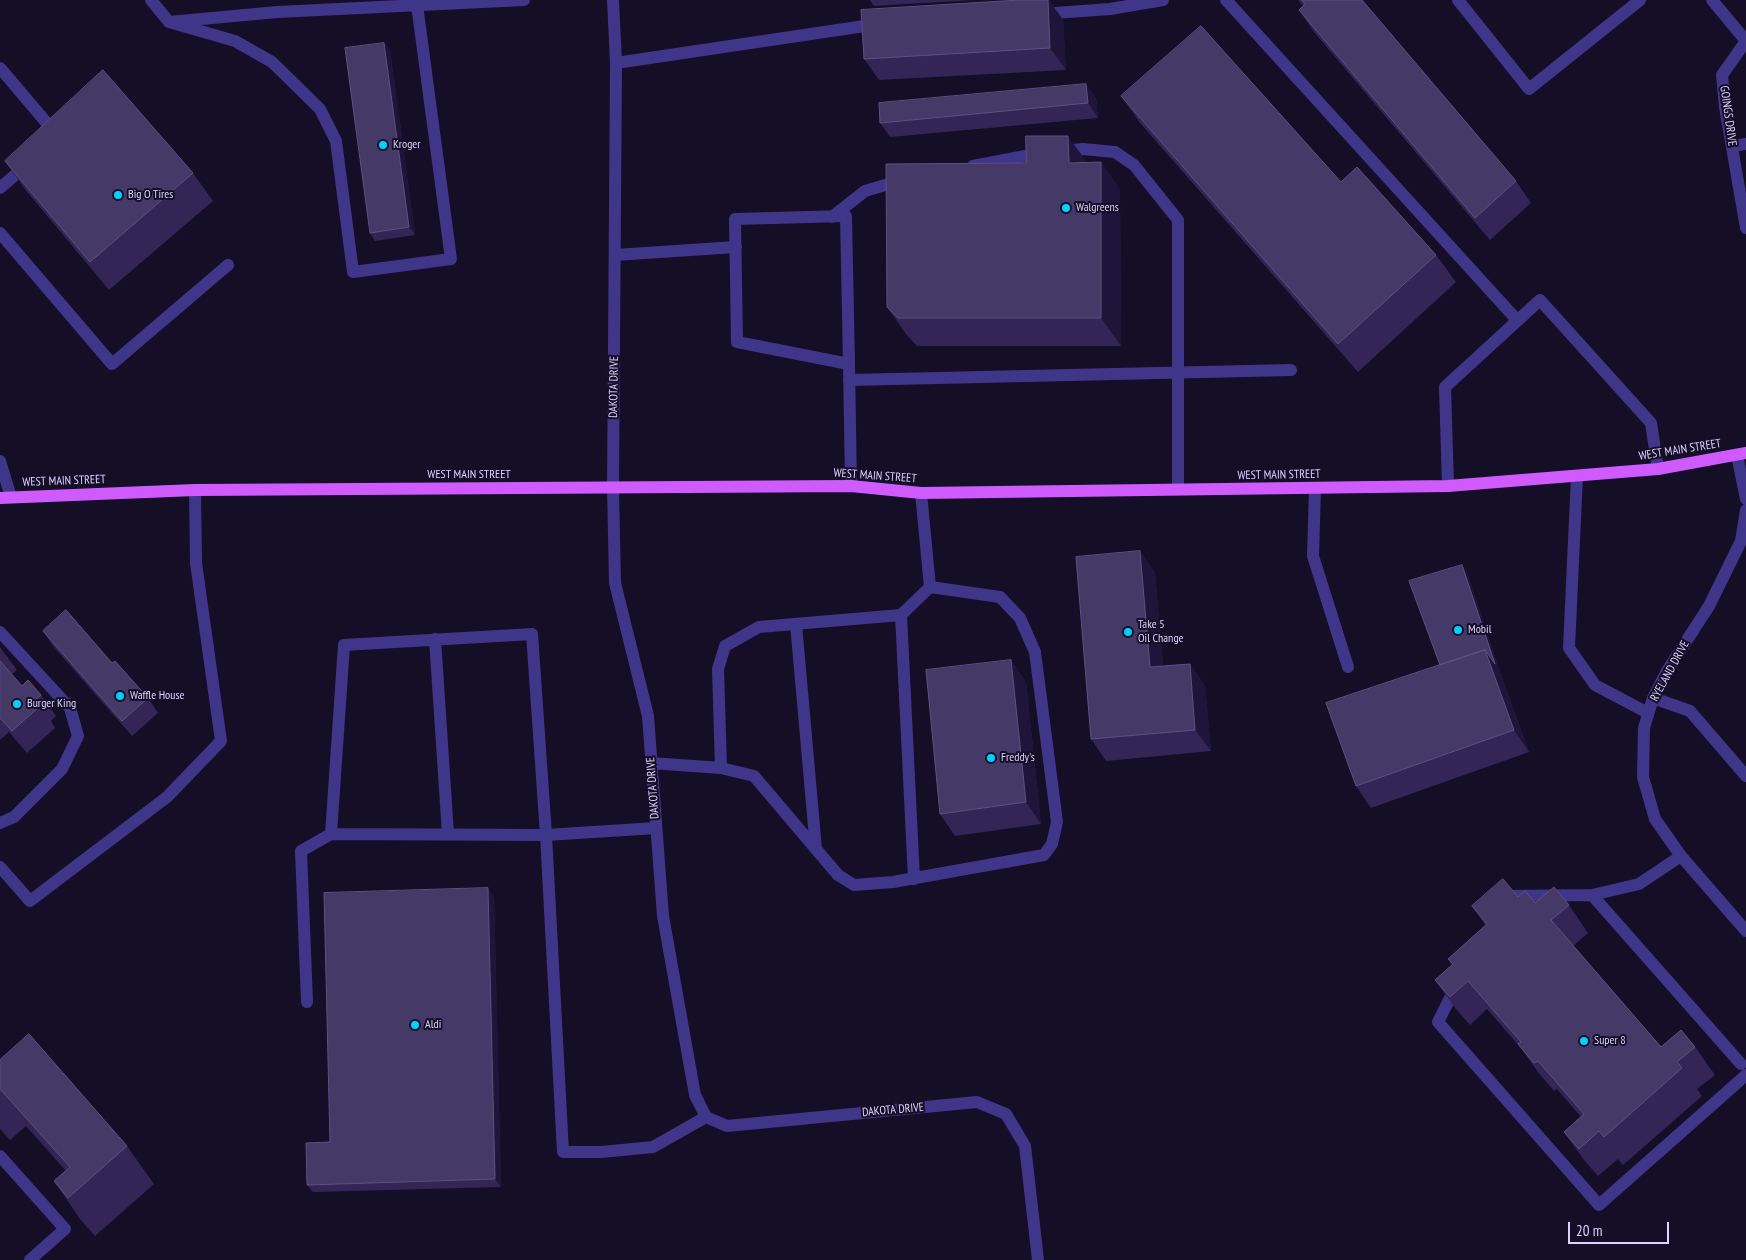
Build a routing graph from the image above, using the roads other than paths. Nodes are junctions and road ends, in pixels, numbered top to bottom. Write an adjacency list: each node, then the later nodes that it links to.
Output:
1 (150, 0): 12 (street)
2 (524, 0): 9 (street)
3 (613, 0): 15 (street, DAKOTA DRIVE)
4 (1163, 0): 11 (street)
5 (1226, 0): 30 (street)
6 (1458, 0): 7 (street)
7 (1640, 0)
8 (1712, 0): 14 (street)
9 (503, 1): 10 (street)
10 (417, 5): 12 (street); 12 (street)
11 (1031, 14)
12 (169, 22)
13 (892, 24): 15 (street)
14 (1746, 41): 19 (street, GOINGS DRIVE)
15 (616, 63): 28 (street, DAKOTA DRIVE)
16 (0, 68): 17 (street)
17 (52, 144)
18 (1746, 144): 19 (street)
19 (1732, 146): 25 (street, GOINGS DRIVE)
20 (37, 156): 23 (street)
21 (963, 168): 33 (street)
22 (914, 178): 24 (street)
23 (0, 188)
24 (832, 217): 27 (street); 31 (street)
25 (1746, 228)
26 (0, 234): 29 (street)
27 (736, 246): 28 (street); 31 (street)
28 (615, 255): 41 (street, DAKOTA DRIVE)
29 (228, 265)
30 (1517, 320): 37 (street); 40 (street)
31 (849, 364): 34 (street)
32 (1291, 370): 33 (street)
33 (1178, 372): 34 (street); 44 (street)
34 (849, 380): 39 (street)
35 (1742, 454): 37 (main road, WEST MAIN STREET); 47 (street)
36 (0, 461): 46 (street)
37 (1658, 469): 38 (main road, WEST MAIN STREET)
38 (1577, 476): 40 (main road, WEST MAIN STREET); 57 (street)
39 (851, 486): 41 (main road, WEST MAIN STREET); 45 (main road, WEST MAIN STREET)
40 (1448, 486): 42 (main road, WEST MAIN STREET)
41 (613, 488): 43 (main road, WEST MAIN STREET); 58 (street, DAKOTA DRIVE)
42 (1315, 488): 44 (main road, WEST MAIN STREET); 55 (street)
43 (195, 490): 46 (main road, WEST MAIN STREET); 68 (street)
44 (1178, 490): 45 (main road, WEST MAIN STREET)
45 (922, 493): 50 (street)
46 (5, 497)
47 (1746, 499)
48 (1746, 510): 49 (street, RYELAND DRIVE)
49 (1743, 543): 56 (street, RYELAND DRIVE)
50 (930, 587): 51 (street); 69 (street)
51 (901, 615): 52 (street); 69 (street)
52 (796, 624): 59 (street); 66 (street)
53 (0, 632): 61 (street)
54 (435, 640): 63 (street); 64 (street); 65 (street)
55 (1348, 667)
56 (1652, 698): 57 (street, RYELAND DRIVE); 60 (street)
57 (1648, 713): 67 (street, RYELAND DRIVE)
58 (651, 763): 59 (street); 62 (street, DAKOTA DRIVE)
59 (721, 768): 66 (street)
60 (1746, 776)
61 (0, 823)
62 (656, 828): 65 (street); 76 (street, DAKOTA DRIVE)
63 (331, 834): 64 (street); 74 (street)
64 (448, 834): 65 (street)
65 (546, 835): 76 (street)
66 (816, 849): 69 (street)
67 (1681, 856): 70 (street); 72 (street, RYELAND DRIVE)
68 (0, 866)
69 (914, 879)
70 (1592, 895): 71 (street); 75 (street)
71 (1494, 912)
72 (1746, 931)
73 (1464, 972): 75 (street)
74 (307, 1002)
75 (1745, 1066)
76 (706, 1117): 79 (street, DAKOTA DRIVE)
77 (0, 1156): 78 (street)
78 (30, 1260)
79 (1038, 1260)

